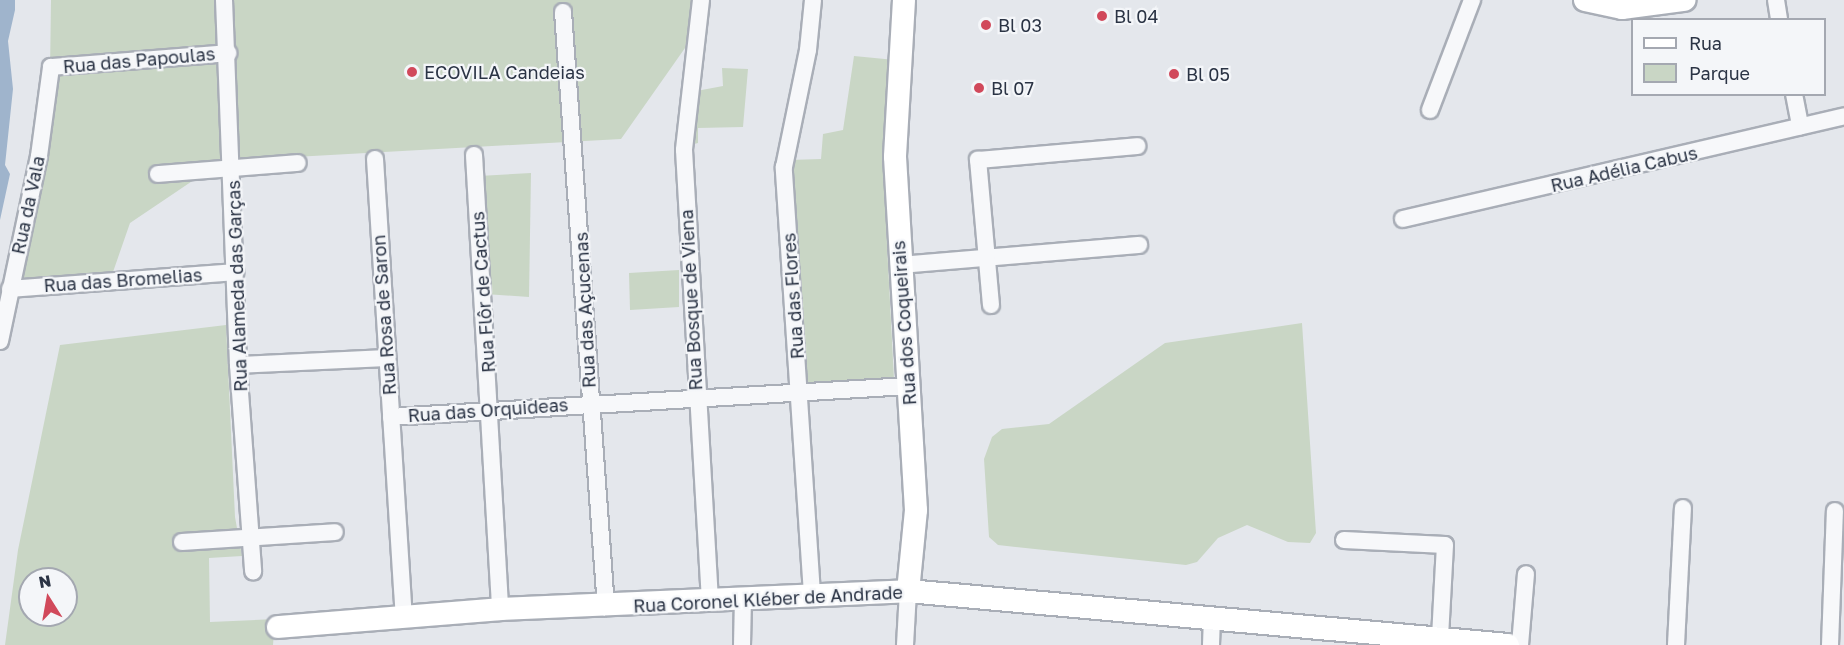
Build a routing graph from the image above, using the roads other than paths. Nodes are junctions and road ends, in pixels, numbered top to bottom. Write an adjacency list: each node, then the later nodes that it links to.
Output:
1 (224, 0): 11 (street, Rua Alameda das Garças)
2 (701, 0): 35 (street, Rua Bosque de Viena)
3 (813, 0): 34 (street, Rua das Flores)
4 (904, 0): 26 (main road, Rua dos Coqueirais)
5 (1472, 0): 14 (street)
6 (1585, 0): 7 (main road)
7 (1684, 0)
8 (1776, 0): 10 (street)
9 (563, 12): 36 (street, Rua das Açucenas)
10 (1779, 18)
11 (228, 53): 12 (street, Rua das Papoulas); 21 (street, Rua Alameda das Garças)
12 (51, 67): 28 (street, Rua da Vala)
13 (1794, 96): 16 (street)
14 (1430, 110)
15 (1844, 116): 16 (street, Rua Adélia Cabus)
16 (1800, 126): 23 (street, Rua Adélia Cabus)
17 (1137, 146): 25 (street)
18 (474, 155): 37 (street, Rua Flôr de Cactus)
19 (375, 159): 31 (street, Rua Rosa de Saron)
20 (298, 163): 21 (street)
21 (233, 167): 22 (street); 27 (street, Rua Alameda das Garças)
22 (158, 174)
23 (1404, 219)
24 (1139, 245): 25 (street)
25 (985, 257): 26 (street); 29 (street)
26 (899, 265): 33 (main road, Rua dos Coqueirais)
27 (235, 272): 28 (street, Rua das Bromelias); 32 (street, Rua Alameda das Garças)
28 (10, 289): 30 (street, Rua da Vala)
29 (991, 304)
30 (0, 341)
31 (384, 358): 32 (street); 38 (street, Rua Rosa de Saron)
32 (238, 366): 42 (street, Rua Alameda das Garças)
33 (908, 386): 34 (street, Rua das Orquideas); 47 (main road, Rua dos Coqueirais)
34 (801, 391): 35 (street, Rua das Orquideas); 48 (street, Rua das Flores)
35 (696, 395): 36 (street, Rua das Orquideas); 50 (street, Rua Bosque de Viena)
36 (591, 404): 37 (street, Rua das Orquideas); 51 (street, Rua das Açucenas)
37 (490, 409): 38 (street, Rua das Orquideas); 52 (street, Rua Flôr de Cactus)
38 (391, 417): 53 (street, Rua Rosa de Saron)
39 (1683, 508): 63 (street)
40 (1835, 512): 64 (street)
41 (335, 532): 42 (street)
42 (252, 537): 44 (street); 45 (street, Rua Alameda das Garças)
43 (1344, 540): 56 (street)
44 (182, 542)
45 (253, 571)
46 (1526, 574): 62 (street)
47 (908, 591): 48 (main road, Rua Coronel Kléber de Andrade); 54 (main road, Rua Coronel Kléber de Andrade); 59 (street, Rua dos Coqueirais)
48 (813, 594): 49 (main road, Rua Coronel Kléber de Andrade)
49 (743, 599): 50 (main road, Rua Coronel Kléber de Andrade); 58 (street)
50 (711, 601): 51 (main road, Rua Coronel Kléber de Andrade)
51 (606, 607): 52 (main road, Rua Coronel Kléber de Andrade)
52 (500, 609): 53 (main road, Rua Coronel Kléber de Andrade)
53 (404, 614): 55 (main road, Rua Coronel Kléber de Andrade)
54 (1212, 622): 57 (main road, Rua Coronel Kléber de Andrade); 60 (street)
55 (278, 627)
56 (1440, 638): 57 (main road, Rua Coronel Kléber de Andrade); 61 (main road, Rua Coronel Kléber de Andrade)
57 (1361, 639)
58 (742, 645)
59 (905, 645)
60 (1211, 645)
61 (1508, 645)
62 (1520, 645)
63 (1676, 645)
64 (1830, 645)

